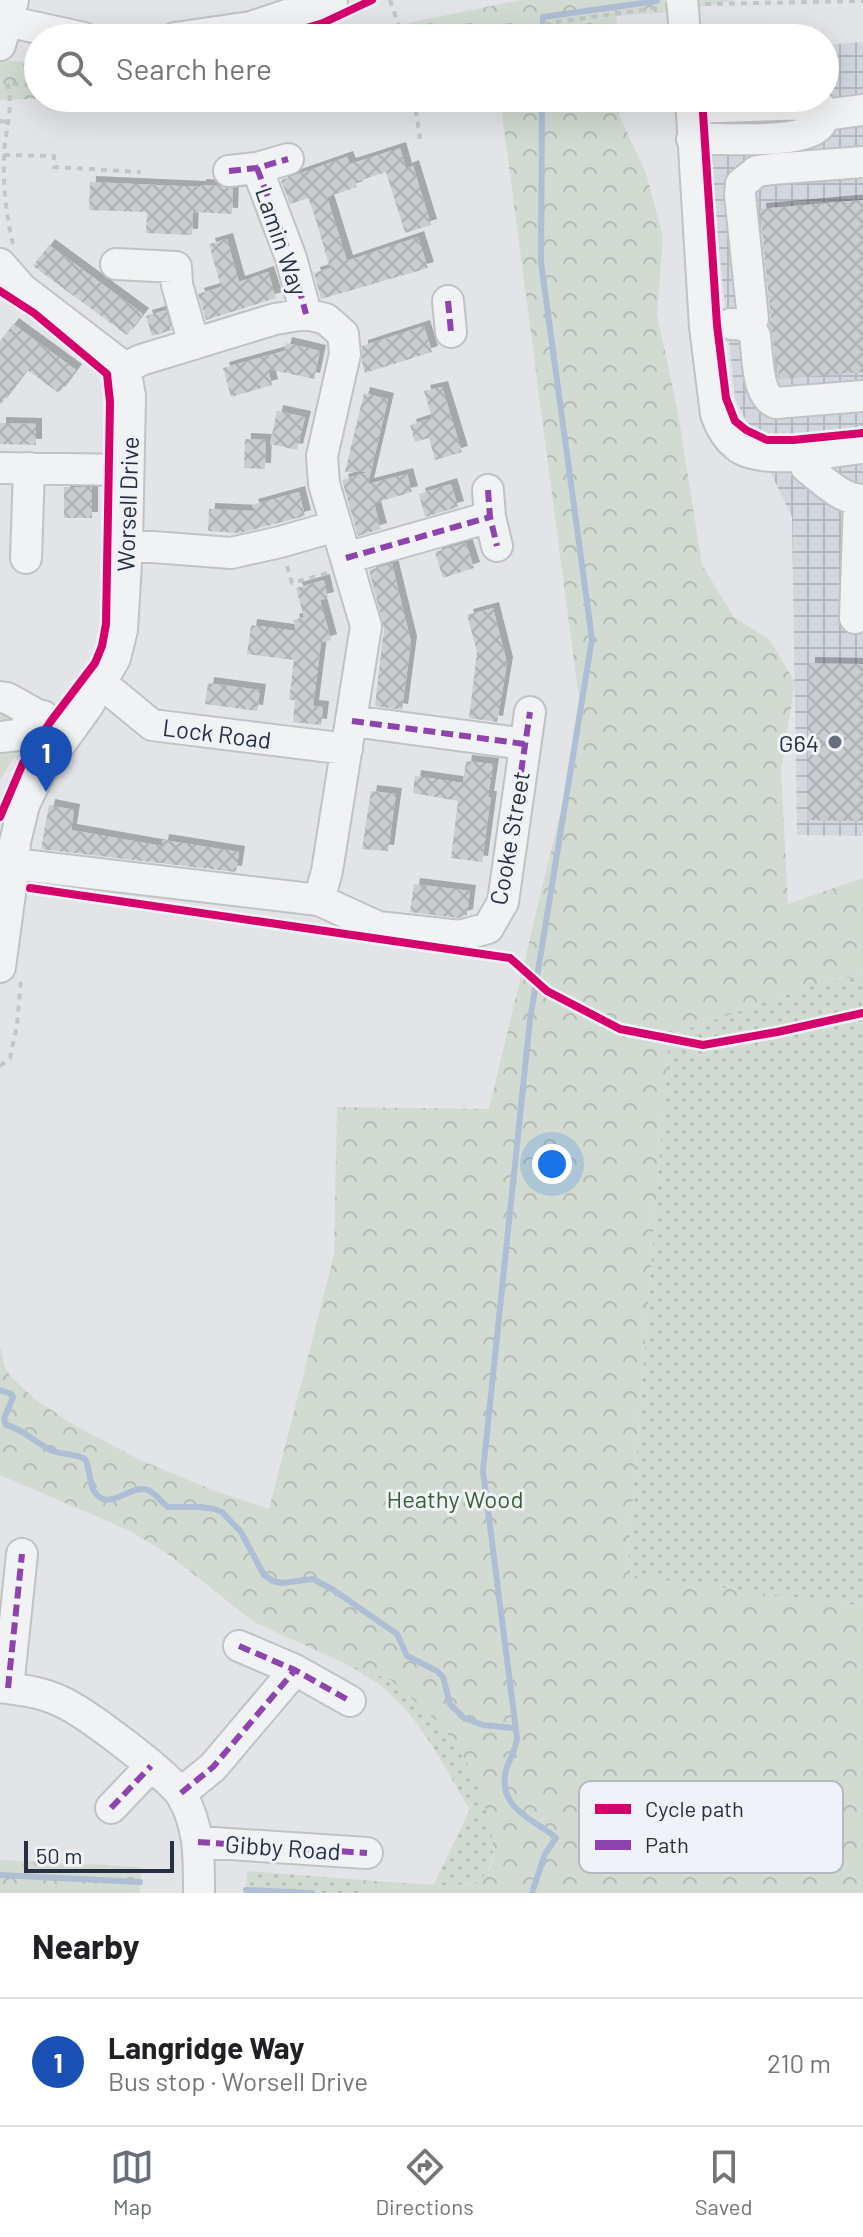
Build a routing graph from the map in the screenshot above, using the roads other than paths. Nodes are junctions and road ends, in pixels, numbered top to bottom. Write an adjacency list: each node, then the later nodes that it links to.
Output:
1 (332, 0): 2 (street)
2 (260, 24)
3 (863, 110): 6 (street)
4 (692, 112): 7 (street)
5 (822, 112): 6 (street)
6 (824, 115): 7 (street)
7 (692, 139): 14 (street)
8 (288, 159): 13 (street, Lamin Way)
9 (863, 162): 15 (street)
10 (8, 257): 18 (street)
11 (116, 264): 17 (street)
12 (448, 301): 16 (street)
13 (306, 314): 17 (street); 25 (street)
14 (705, 327): 15 (street); 21 (street)
15 (748, 327): 19 (street)
16 (451, 332)
17 (194, 344): 18 (street)
18 (125, 368): 23 (street, Worsell Drive)
19 (863, 396)
20 (863, 448): 21 (street)
21 (804, 454): 24 (street)
22 (14, 468): 23 (street); 28 (street)
23 (128, 470): 26 (street, Worsell Drive)
24 (861, 500): 30 (street)
25 (336, 526): 26 (street); 29 (street)
26 (127, 545): 31 (street, Worsell Drive)
27 (497, 546): 29 (street)
28 (26, 558)
29 (349, 567): 35 (street)
30 (855, 618)
31 (101, 683): 34 (street, Worsell Drive); 35 (street, Lock Road)
32 (0, 697): 34 (street)
33 (530, 712): 37 (street)
34 (56, 724): 36 (street); 38 (street, Worsell Drive)
35 (350, 735): 37 (street, Cooke Street); 39 (street)
36 (0, 737)
37 (525, 744): 39 (street, Cooke Street)
38 (14, 864): 39 (street, Cooke Street); 40 (street, Worsell Drive)
39 (319, 900)
40 (11, 969)
41 (22, 1554): 44 (street, Gibby Road)
42 (239, 1646): 43 (street)
43 (295, 1670): 45 (street); 47 (street)
44 (2, 1690): 46 (street, Gibby Road)
45 (350, 1701)
46 (151, 1766): 47 (street, Gibby Road); 48 (street)
47 (181, 1793): 49 (street, Gibby Road)
48 (111, 1808)
49 (198, 1842): 50 (street, Gibby Road); 51 (street, Gibby Road)
50 (367, 1853)
51 (199, 1893)

